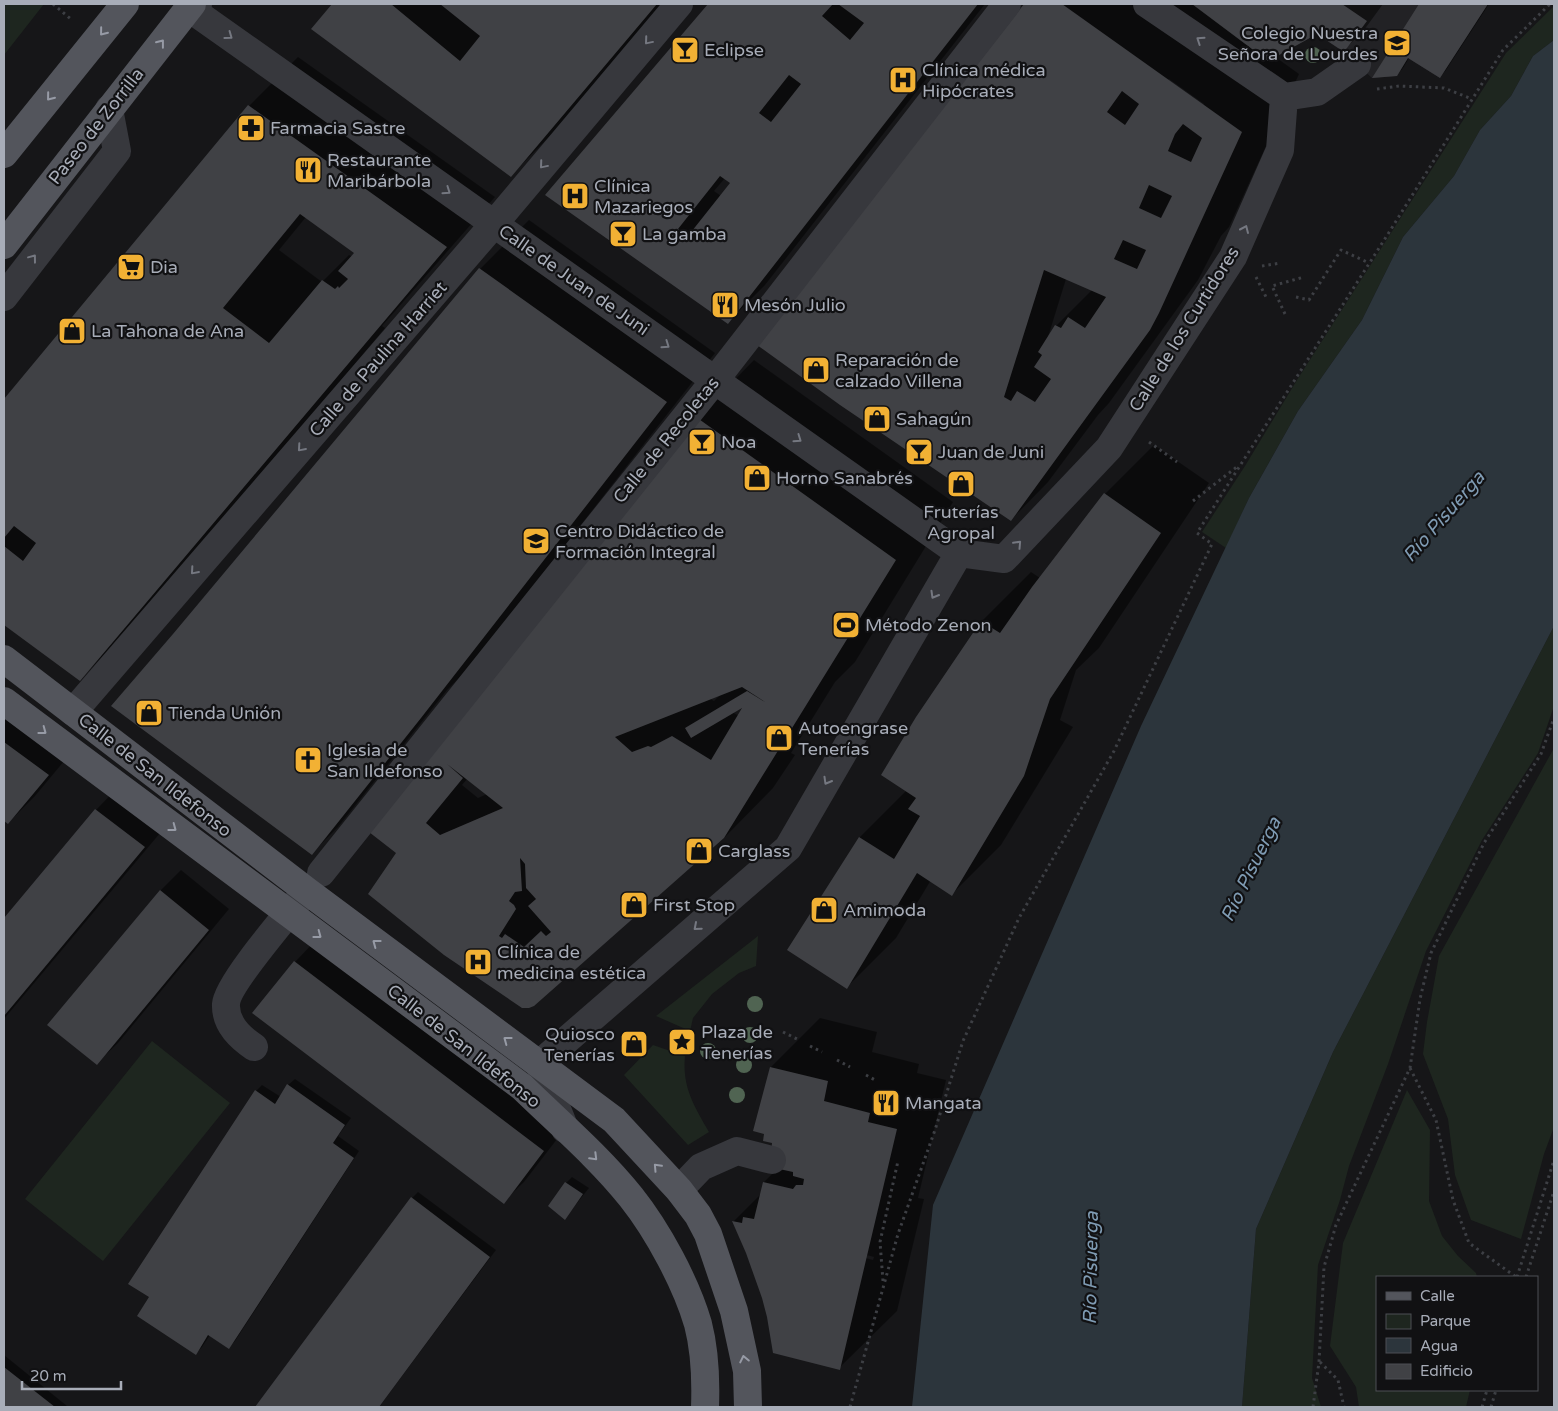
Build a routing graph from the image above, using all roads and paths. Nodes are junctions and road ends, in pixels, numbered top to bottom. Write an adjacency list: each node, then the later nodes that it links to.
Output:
1 (124, 4): 12 (main road, one-way to 12)
2 (679, 4): 13 (street, Calle de Paulina Harriet, one-way to 13)
3 (1007, 4): 24 (street, Calle de Recoletas)
4 (1147, 4): 9 (street, one-way to 4)
5 (1550, 4): 10 (path)
6 (191, 5): 11 (main road, Paseo de Zorrilla, one-way to 6); 13 (street, Calle de Juan de Juni, one-way to 13)
7 (1356, 64): 9 (street)
8 (1374, 89): 10 (path)
9 (1284, 97): 29 (street, Calle de los Curtidores, one-way to 9)
10 (1472, 99): 16 (path)
11 (109, 109): 14 (main road, Paseo de Zorrilla); 20 (street, one-way to 11)
12 (4, 154)
13 (494, 224): 24 (street, Calle de Juan de Juni, one-way to 24); 32 (street, Calle de Paulina Harriet, one-way to 32)
14 (4, 245)
15 (1281, 263): 17 (path)
16 (1369, 263): 21 (path); 27 (path)
17 (1258, 267)
18 (1255, 276): 22 (path)
19 (1304, 277): 23 (path)
20 (4, 296)
21 (1296, 297)
22 (1267, 299)
23 (1284, 314)
24 (715, 380): 29 (street, Calle de Juan de Juni, one-way to 29); 34 (street, Calle de Recoletas)
25 (1147, 441): 26 (path)
26 (1177, 462)
27 (1240, 464): 28 (path); 56 (path)
28 (1193, 501)
29 (959, 553): 42 (street, one-way to 42)
30 (4, 659): 32 (main road, Calle de San Ildefonso)
31 (4, 702): 35 (main road, Calle de San Ildefonso, one-way to 35)
32 (74, 712): 34 (main road, Calle de San Ildefonso)
33 (1554, 718): 44 (path)
34 (314, 882): 35 (street); 42 (main road, Calle de San Ildefonso, one-way to 34)
35 (289, 913): 39 (street); 47 (main road, Calle de San Ildefonso, one-way to 47)
36 (783, 1032): 37 (path)
37 (797, 1038)
38 (810, 1046): 40 (path)
39 (254, 1047)
40 (822, 1052)
41 (837, 1060): 43 (path)
42 (539, 1064): 47 (street, Calle de San Ildefonso); 51 (main road, Calle de San Ildefonso, one-way to 42)
43 (850, 1067)
44 (1410, 1068): 53 (path); 57 (path)
45 (866, 1075): 46 (path)
46 (876, 1081)
47 (565, 1128): 60 (main road, Calle de San Ildefonso, one-way to 60)
48 (772, 1160): 51 (street)
49 (1554, 1160): 54 (path)
50 (898, 1162): 56 (path)
51 (679, 1190): 61 (main road, Calle de San Ildefonso, one-way to 51)
52 (1554, 1191): 55 (path)
53 (1516, 1276)
54 (1517, 1276)
55 (1526, 1276)
56 (883, 1286): 62 (path)
57 (1319, 1362): 63 (path); 64 (path)
58 (1487, 1391): 65 (path)
59 (1496, 1391): 66 (path)
60 (705, 1407)
61 (748, 1407)
62 (850, 1407)
63 (1314, 1407)
64 (1344, 1407)
65 (1482, 1407)
66 (1491, 1407)

